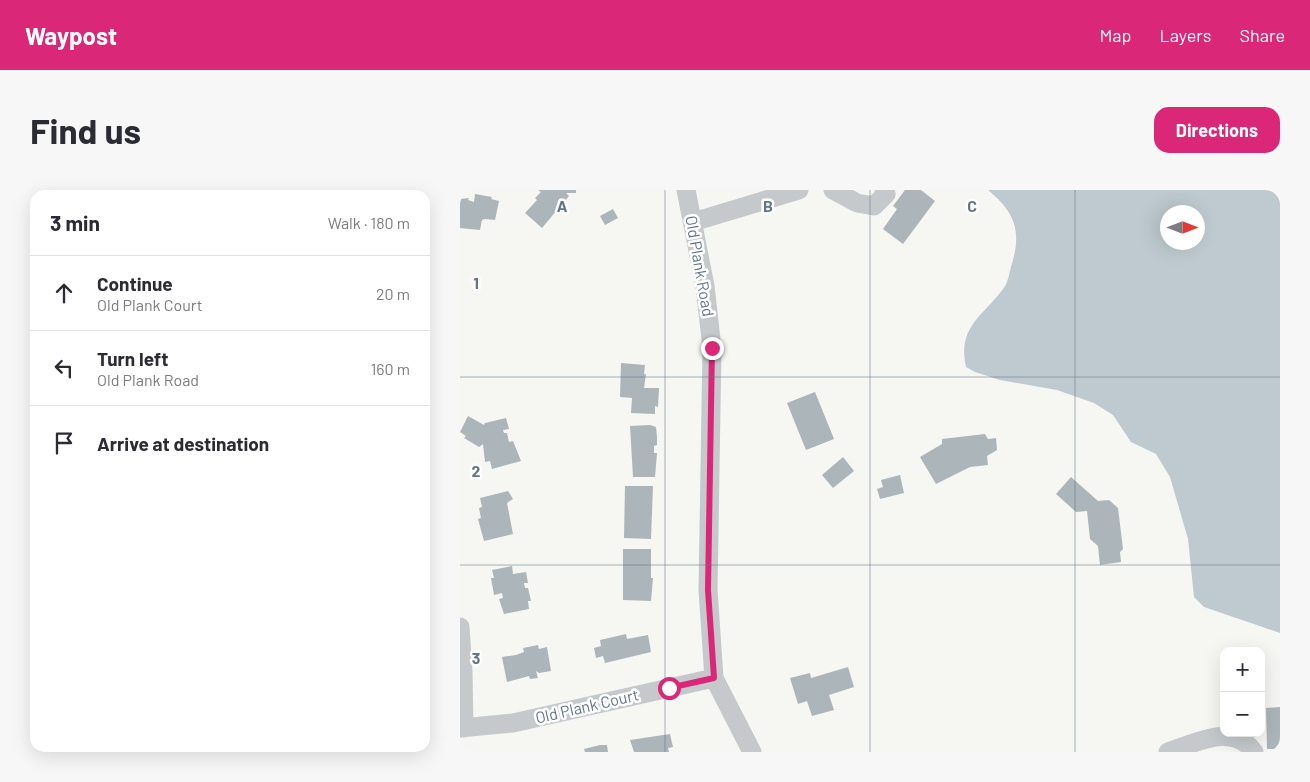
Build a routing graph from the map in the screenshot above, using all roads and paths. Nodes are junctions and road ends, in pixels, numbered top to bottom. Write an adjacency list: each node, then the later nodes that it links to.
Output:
1 (686, 190): 5 (street, Old Plank Road)
2 (799, 190): 5 (street)
3 (833, 190): 4 (street)
4 (884, 190)
5 (693, 222): 7 (street, Old Plank Road)
6 (460, 627): 8 (street)
7 (714, 678): 8 (street, Old Plank Court); 9 (street, Old Plank Road)
8 (462, 728)
9 (752, 752)
10 (1168, 752): 11 (street)
11 (1254, 752)

